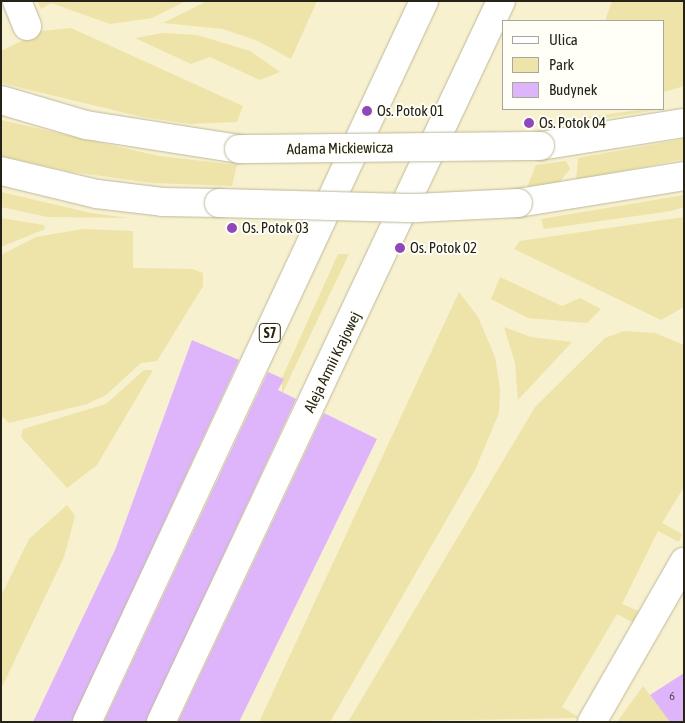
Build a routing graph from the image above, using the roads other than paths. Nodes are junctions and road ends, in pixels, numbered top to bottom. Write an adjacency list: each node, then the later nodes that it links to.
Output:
1 (424, 1): 8 (main road, S7)
2 (501, 1): 9 (main road, Aleja Armii Krajowej)
3 (1, 100): 4 (main road, Adama Mickiewicza, bridge)
4 (684, 123)
5 (1, 171): 6 (main road, bridge)
6 (684, 176)
7 (684, 562): 10 (main road)
8 (87, 722)
9 (161, 722)
10 (592, 722)

